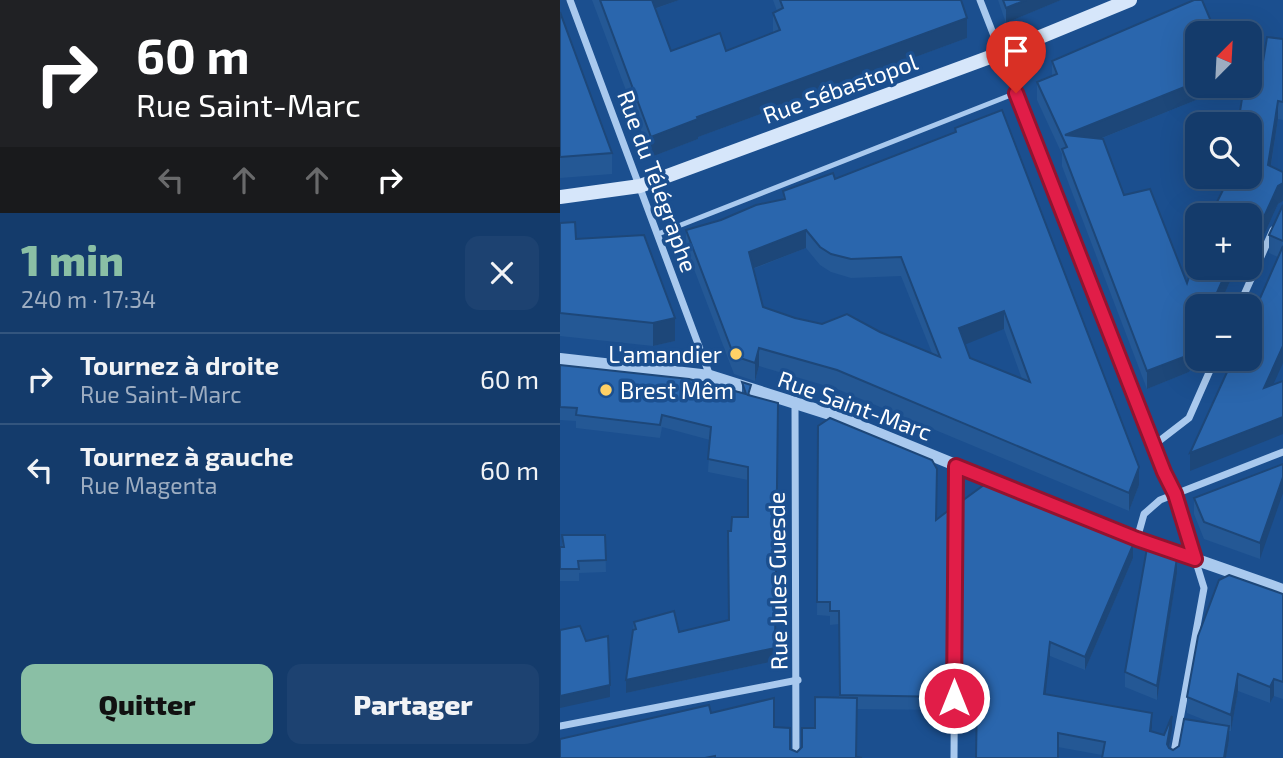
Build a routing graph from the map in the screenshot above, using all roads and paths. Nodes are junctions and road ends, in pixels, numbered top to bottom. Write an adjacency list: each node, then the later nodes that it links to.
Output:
1 (570, 0): 6 (street, Rue du Télégraphe)
2 (980, 0): 4 (street)
3 (1130, 0): 4 (main road, Rue Sébastopol)
4 (1001, 53): 5 (street); 6 (main road, Rue Sébastopol)
5 (1016, 93): 9 (lane); 15 (street)
6 (640, 186): 7 (main road, Rue Sébastopol); 9 (street, Rue du Télégraphe)
7 (560, 197)
8 (1278, 219): 10 (street)
9 (658, 234): 13 (street, Rue du Télégraphe)
10 (1244, 294)
11 (560, 359): 13 (street, Rue Saint-Marc)
12 (1210, 371): 15 (street)
13 (710, 376): 14 (street, Rue Saint-Marc)
14 (796, 403): 17 (street, Rue Saint-Marc); 22 (street, Rue Jules Guesde)
15 (1154, 445): 18 (street)
16 (1283, 453): 18 (street)
17 (956, 466): 19 (street, Rue Saint-Marc); 25 (street)
18 (1175, 494): 19 (street); 20 (street)
19 (1137, 539): 20 (street, Rue Saint-Marc)
20 (1195, 559): 21 (street, Rue Saint-Marc); 26 (street)
21 (1283, 590)
22 (797, 680): 23 (street); 24 (street, Rue Jules Guesde)
23 (560, 726)
24 (796, 758)
25 (954, 758)
26 (1172, 758)

